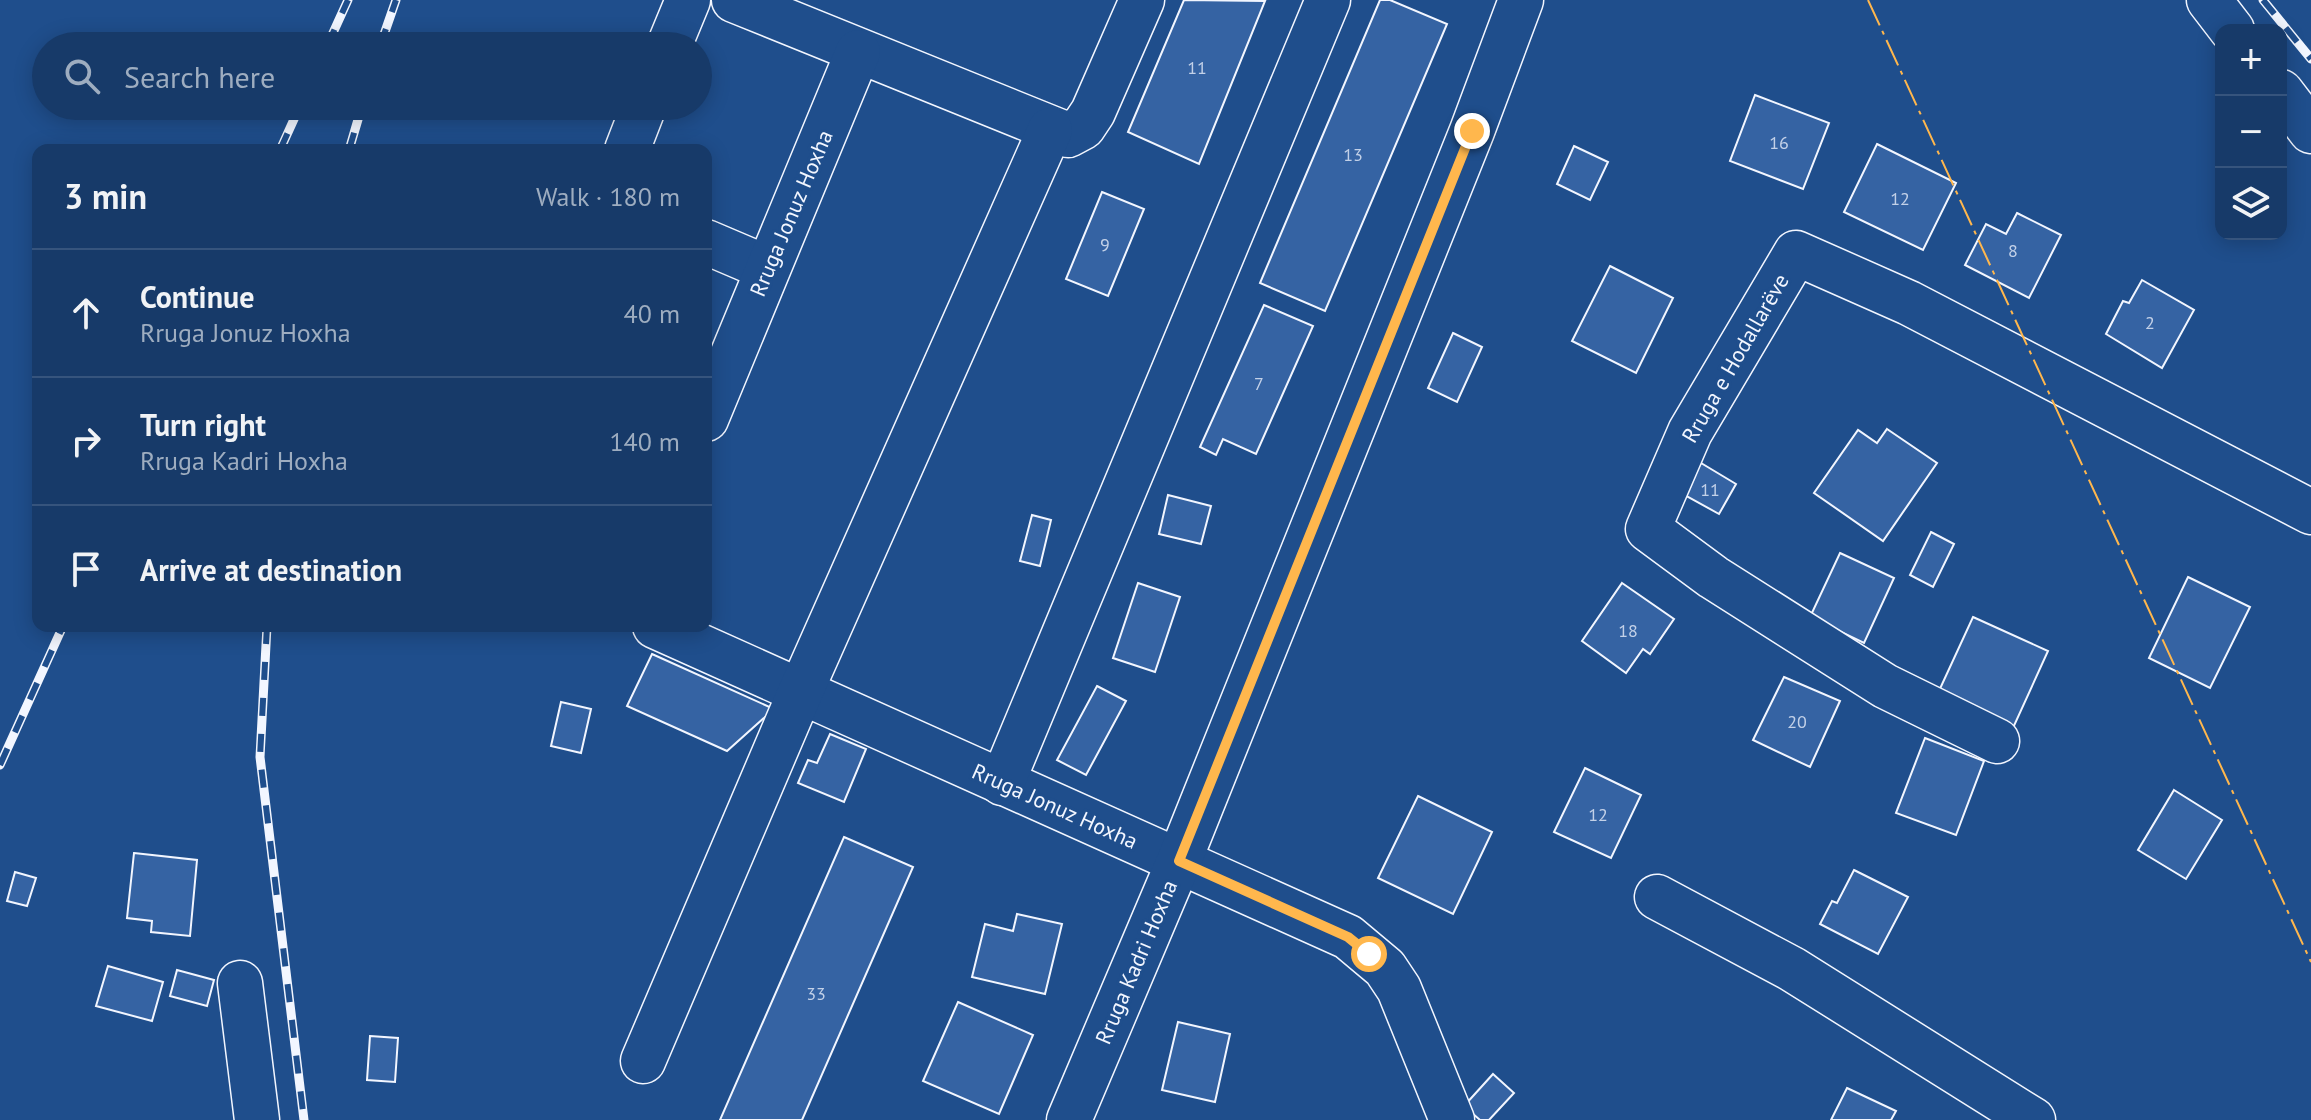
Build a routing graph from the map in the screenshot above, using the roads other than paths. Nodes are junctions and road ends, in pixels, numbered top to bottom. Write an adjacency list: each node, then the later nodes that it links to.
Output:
1 (688, 0): 8 (street)
2 (734, 0): 9 (street)
3 (1142, 0): 12 (street)
4 (1328, 0): 22 (street)
5 (1521, 0): 23 (street, Rruga Kadri Hoxha)
6 (2209, 0): 7 (street)
7 (2227, 24)
8 (675, 32)
9 (858, 52): 12 (street); 16 (street, Rruga Jonuz Hoxha)
10 (2284, 96): 13 (street)
11 (639, 120): 14 (street)
12 (1050, 130): 20 (street)
13 (2311, 131)
14 (629, 144)
15 (712, 245): 16 (street)
16 (767, 268): 17 (street, Rruga Jonuz Hoxha)
17 (712, 404)
18 (2311, 512): 21 (street, Rruga e Hodallarëve)
19 (668, 632): 20 (street, Rruga Jonuz Hoxha)
20 (800, 693): 22 (street, Rruga Jonuz Hoxha); 26 (street)
21 (1997, 741)
22 (1002, 783): 23 (street, Rruga Jonuz Hoxha)
23 (1179, 861): 28 (street, Rruga Kadri Hoxha); 29 (street, Rruga Jonuz Hoxha)
24 (1657, 897): 30 (street)
25 (240, 983): 27 (street)
26 (643, 1061)
27 (257, 1120)
28 (1069, 1120)
29 (1452, 1120)
30 (2033, 1120)

